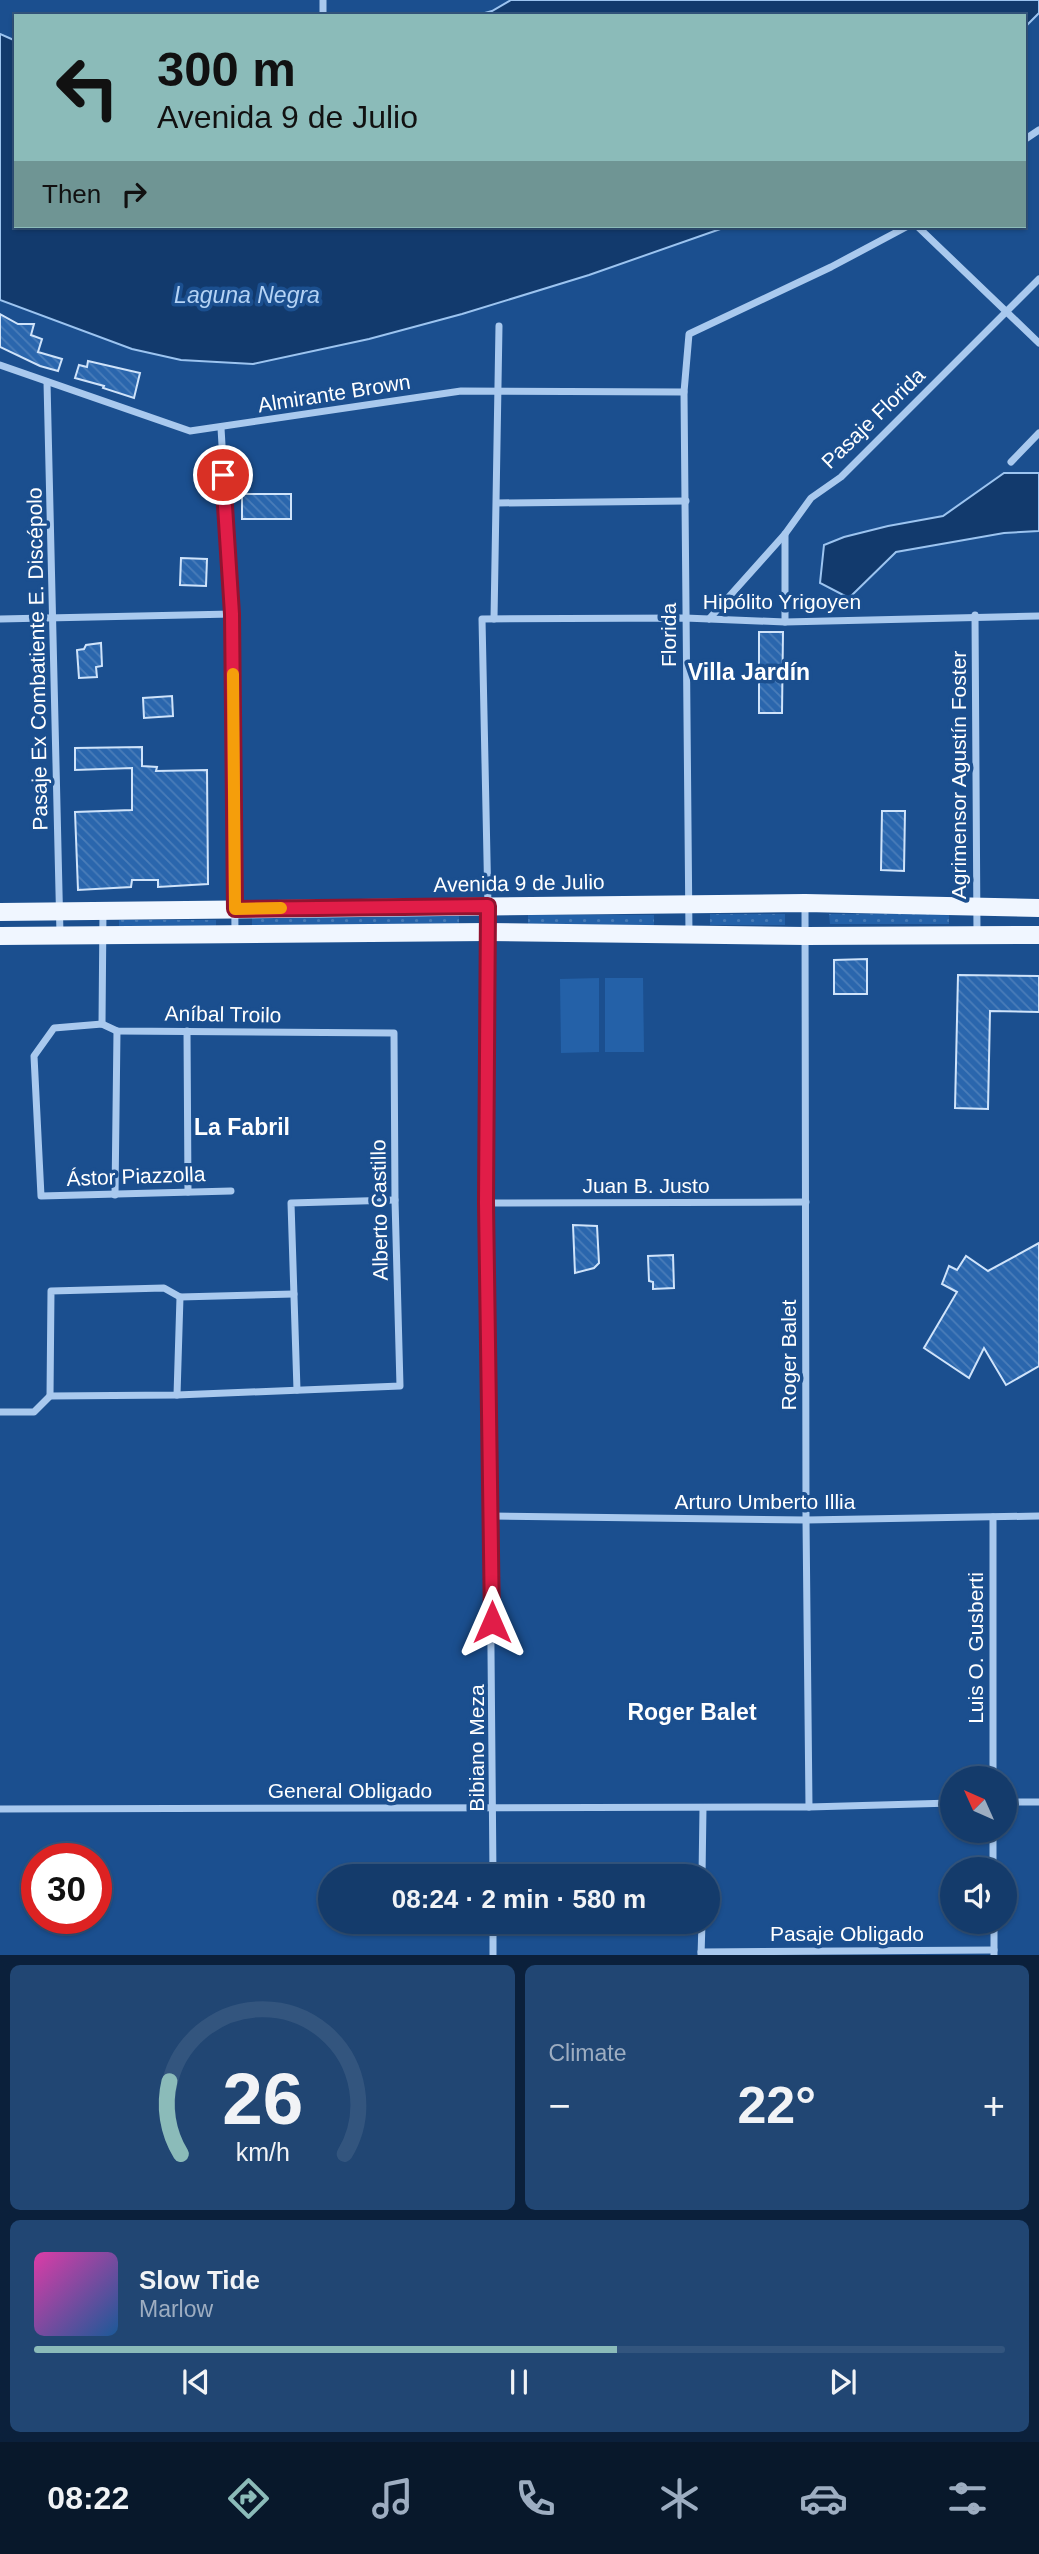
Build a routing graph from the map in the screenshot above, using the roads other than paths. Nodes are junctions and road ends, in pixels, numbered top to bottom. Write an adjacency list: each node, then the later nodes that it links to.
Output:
1 (904, 228): 10 (street, Florida)
2 (919, 228): 4 (street)
3 (1039, 279): 4 (street, Pasaje Florida)
4 (1005, 311): 6 (street); 16 (street, Pasaje Florida)
5 (499, 326): 9 (street)
6 (1039, 344)
7 (0, 365): 8 (street, Almirante Brown)
8 (47, 382): 11 (street, Almirante Brown); 20 (street, Pasaje Ex Combatiente E. Discépolo)
9 (498, 392): 10 (street, Almirante Brown); 11 (street, Almirante Brown); 15 (street)
10 (684, 392): 14 (street, Florida)
11 (220, 428): 17 (street)
12 (1039, 433): 13 (street)
13 (1010, 462)
14 (686, 501): 15 (street); 21 (street, Florida)
15 (497, 503): 24 (street)
16 (785, 534): 25 (street, Pasaje Florida); 26 (street)
17 (232, 614): 20 (street); 32 (street)
18 (975, 615): 19 (street, Hipólito Yrigoyen); 26 (street, Hipólito Yrigoyen); 30 (street, Agrimensor Agustín Foster)
19 (1039, 615)
20 (53, 618): 22 (street); 34 (street, Pasaje Ex Combatiente E. Discépolo)
21 (685, 618): 24 (street, Hipólito Yrigoyen); 25 (street, Hipólito Yrigoyen); 28 (street, Florida)
22 (0, 619)
23 (482, 619): 24 (street, Hipólito Yrigoyen); 29 (street, Bibiano Meza)
24 (494, 619)
25 (709, 619): 26 (street, Hipólito Yrigoyen)
26 (785, 622)
27 (805, 902): 28 (main road, Avenida 9 de Julio); 30 (main road, Avenida 9 de Julio); 44 (street, Roger Balet)
28 (688, 904): 29 (main road, Avenida 9 de Julio); 41 (street, Florida)
29 (488, 906): 32 (main road, Avenida 9 de Julio); 36 (street, Bibiano Meza)
30 (977, 907): 31 (main road, Avenida 9 de Julio); 39 (street, Agrimensor Agustín Foster)
31 (1039, 908)
32 (235, 909): 33 (main road, Avenida 9 de Julio); 37 (street)
33 (103, 910): 34 (main road, Avenida 9 de Julio); 38 (street)
34 (60, 911): 35 (main road, Avenida 9 de Julio); 40 (street, Pasaje Ex Combatiente E. Discépolo)
35 (0, 912)
36 (487, 932): 37 (main road); 41 (main road); 55 (street, Bibiano Meza)
37 (235, 933): 38 (main road)
38 (103, 934): 40 (main road); 45 (street)
39 (977, 934): 42 (main road); 44 (main road)
40 (60, 935): 43 (main road)
41 (689, 935): 44 (main road)
42 (1039, 935)
43 (0, 936)
44 (806, 936): 54 (street, Roger Balet)
45 (102, 1024): 46 (street, Aníbal Troilo); 52 (street, Aníbal Troilo)
46 (117, 1031): 47 (street, Aníbal Troilo); 51 (street)
47 (187, 1031): 48 (street, Aníbal Troilo); 50 (street)
48 (394, 1033): 53 (street, Alberto Castillo)
49 (231, 1191): 50 (street, Ástor Piazzolla)
50 (188, 1192): 51 (street, Ástor Piazzolla)
51 (115, 1195): 52 (street, Ástor Piazzolla)
52 (41, 1196)
53 (395, 1200): 56 (street); 58 (street, Alberto Castillo)
54 (806, 1202): 55 (street, Juan B. Justo); 65 (street, Roger Balet)
55 (486, 1203): 62 (street, Bibiano Meza)
56 (293, 1294): 57 (street); 58 (street)
57 (180, 1297): 59 (street); 60 (street)
58 (297, 1390): 59 (street)
59 (177, 1395): 60 (street)
60 (50, 1396): 61 (street)
61 (0, 1412)
62 (491, 1516): 65 (street, Arturo Umberto Illia); 70 (street, Bibiano Meza)
63 (1039, 1516): 64 (street, Arturo Umberto Illia)
64 (993, 1517): 65 (street, Arturo Umberto Illia); 66 (street, Luis O. Gusberti)
65 (806, 1520): 71 (street, Roger Balet)
66 (993, 1766)
67 (1017, 1802): 68 (street)
68 (1039, 1802)
69 (940, 1803): 71 (street, General Obligado)
70 (494, 1807): 72 (street, General Obligado); 73 (street, General Obligado); 74 (street, Bibiano Meza)
71 (809, 1807): 72 (street, General Obligado)
72 (703, 1808): 75 (street)
73 (0, 1809)
74 (493, 1864)
75 (702, 1864)
76 (493, 1934): 81 (street)
77 (702, 1934): 80 (street)
78 (994, 1934): 79 (street)
79 (994, 1953): 80 (street, Pasaje Obligado)
80 (701, 1954)
81 (493, 1955)

